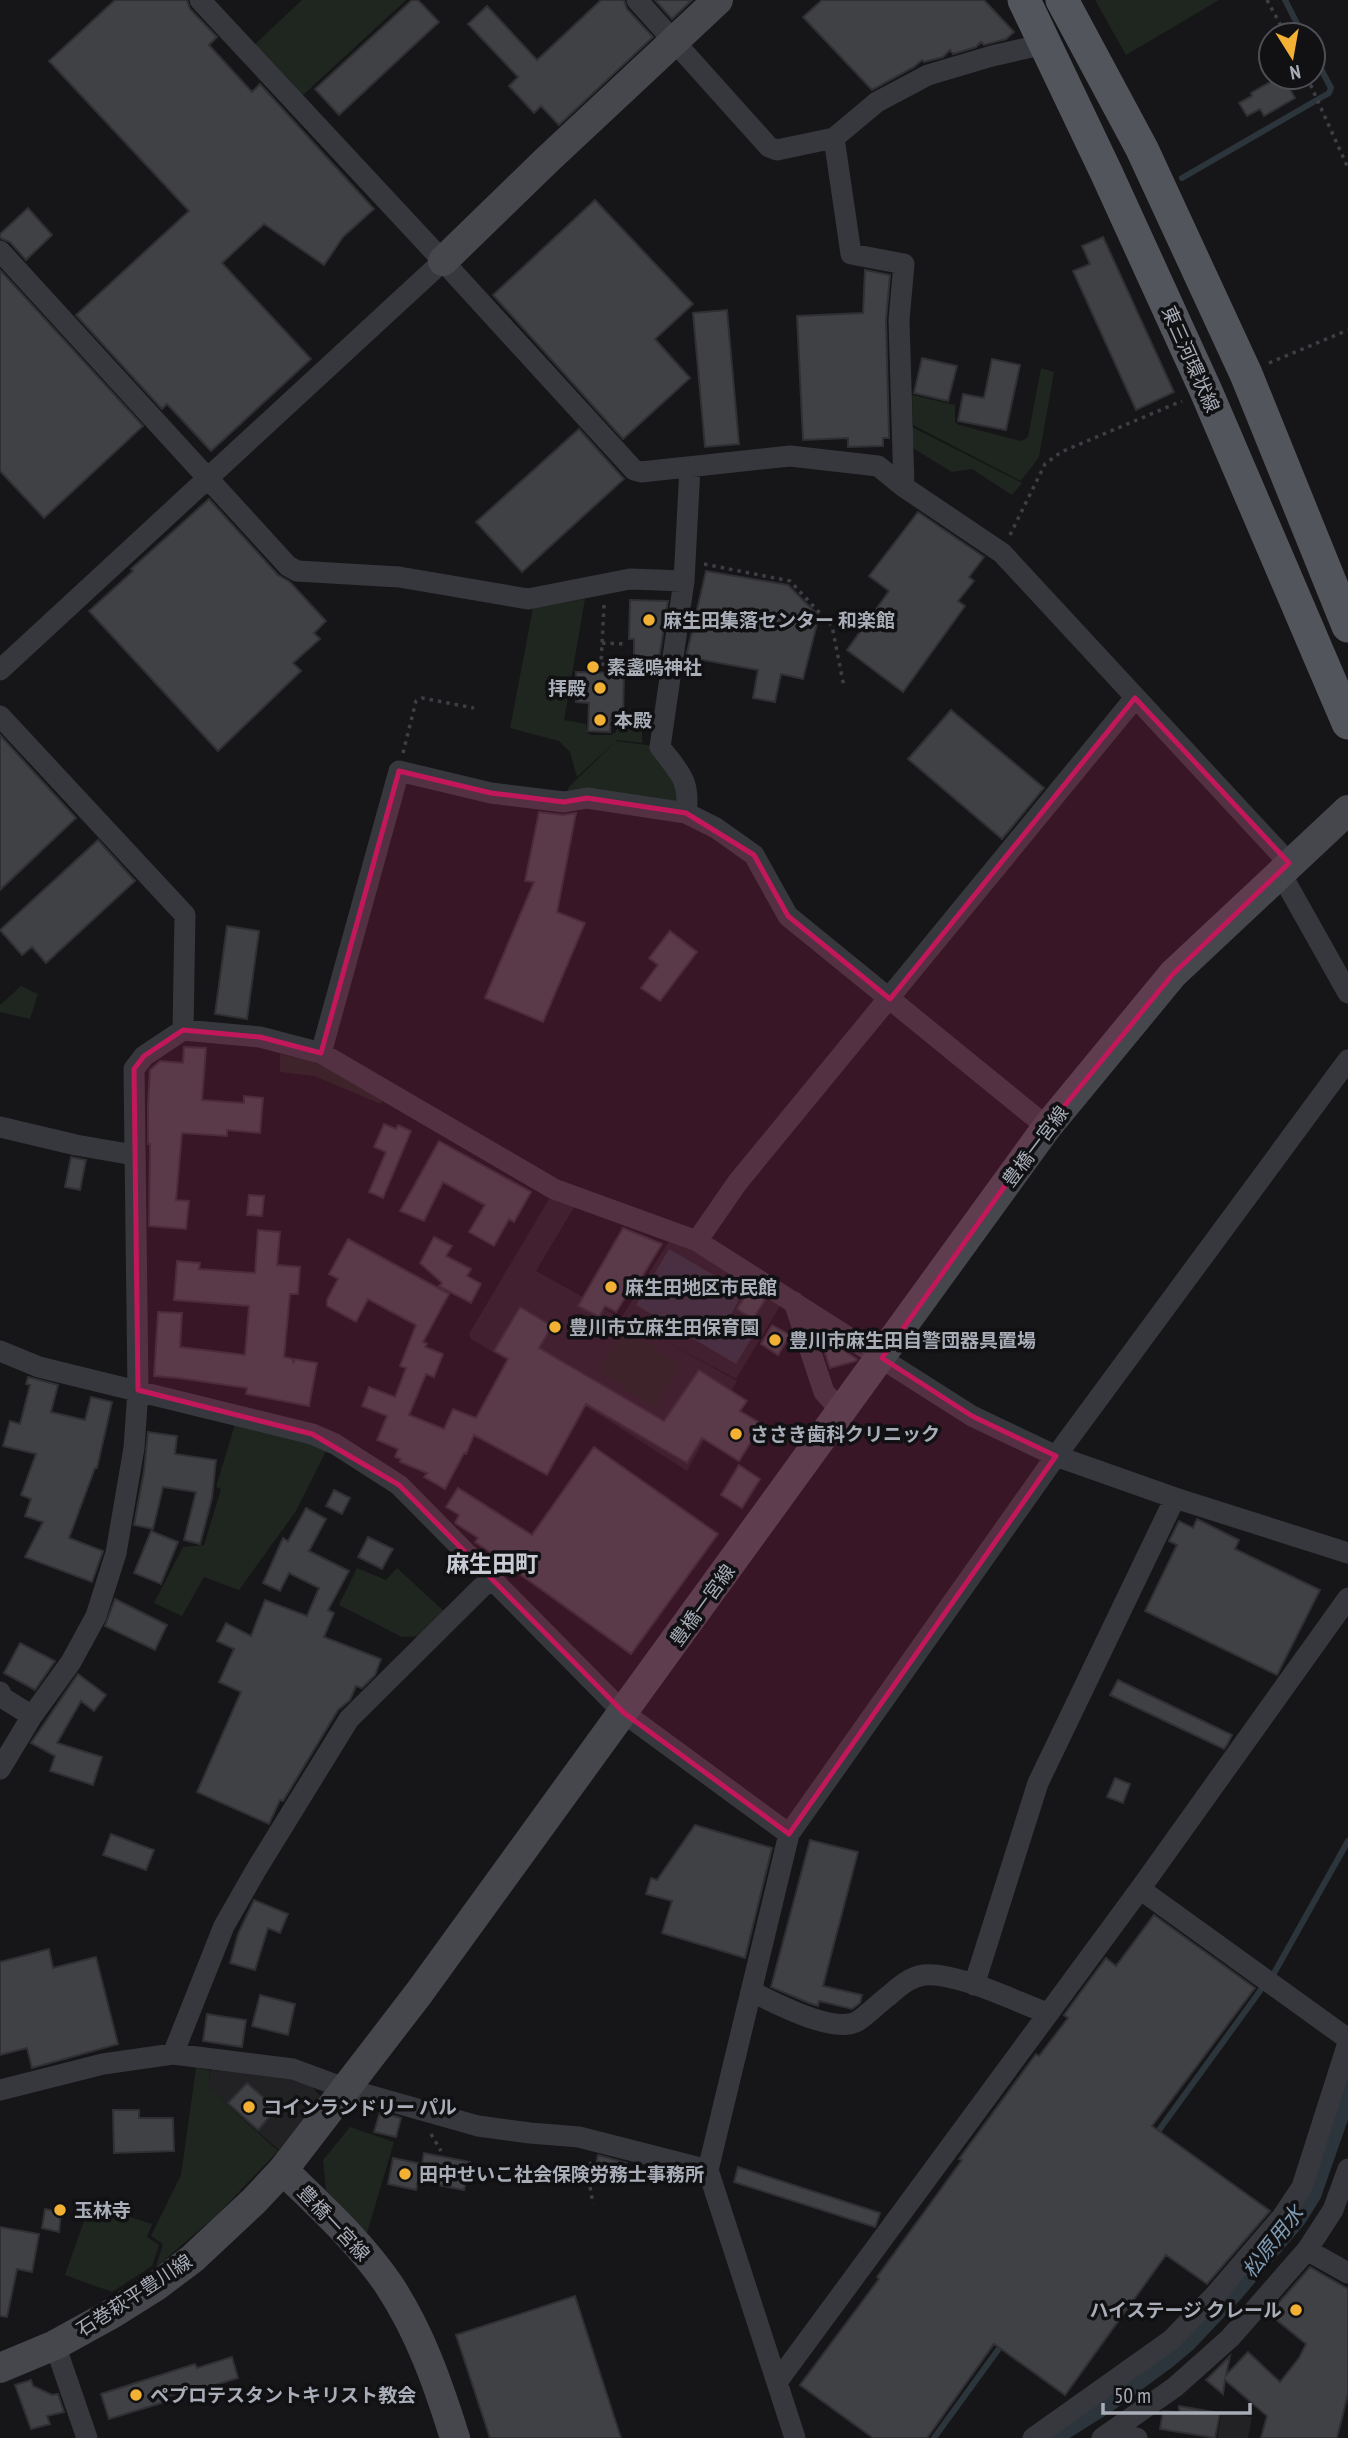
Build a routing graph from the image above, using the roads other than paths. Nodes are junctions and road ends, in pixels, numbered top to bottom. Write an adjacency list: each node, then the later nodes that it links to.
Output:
1 (200, 0): 10 (street)
2 (637, 0): 6 (street)
3 (718, 0): 6 (main road)
4 (1024, 0): 7 (main road, 東三河環状線)
5 (1062, 0): 15 (main road)
6 (674, 39): 8 (street); 10 (main road)
7 (1045, 44): 8 (street); 19 (main road, 東三河環状線)
8 (834, 138): 13 (street)
9 (0, 251): 12 (street)
10 (443, 261): 11 (street); 12 (street)
11 (690, 467): 13 (street); 14 (street)
12 (208, 477): 14 (street); 16 (street)
13 (904, 487): 17 (street)
14 (685, 570): 21 (street)
15 (1348, 626)
16 (0, 670)
17 (1135, 698): 22 (street); 24 (street)
18 (0, 716): 25 (street)
19 (1348, 723)
20 (1348, 810): 22 (main road, 豊橋一宮線)
21 (686, 813): 24 (street); 26 (street)
22 (1285, 868): 23 (street); 29 (main road, 豊橋一宮線)
23 (1348, 993)
24 (890, 999): 29 (street); 31 (street)
25 (183, 1030): 26 (street); 30 (street)
26 (321, 1054): 31 (street)
27 (1348, 1060): 37 (street)
28 (0, 1127): 30 (street)
29 (1047, 1127): 34 (main road, 豊橋一宮線)
30 (134, 1155): 35 (street)
31 (697, 1241): 32 (street)
32 (794, 1302): 34 (street); 36 (street)
33 (0, 1351): 35 (street)
34 (882, 1358): 36 (main road, 豊橋一宮線); 37 (street)
35 (138, 1390): 40 (street); 44 (street)
36 (842, 1412): 43 (main road, 豊橋一宮線)
37 (1056, 1456): 38 (street); 46 (street)
38 (1175, 1498): 39 (street); 48 (street)
39 (1348, 1553)
40 (491, 1578): 43 (street); 52 (street)
41 (1348, 1598): 47 (street)
42 (0, 1692): 44 (street)
43 (624, 1713): 46 (street); 54 (main road, 豊橋一宮線)
44 (32, 1716): 45 (street)
45 (0, 1769)
46 (789, 1834): 49 (street)
47 (1140, 1889): 50 (street); 51 (street)
48 (974, 1985): 49 (street); 50 (street)
49 (752, 1993): 57 (street)
50 (1046, 2013): 62 (street)
51 (1348, 2041): 67 (street)
52 (173, 2054): 53 (street); 54 (street)
53 (0, 2090)
54 (347, 2090): 56 (main road, 豊橋一宮線); 57 (street)
55 (1348, 2169): 58 (street)
56 (283, 2170): 60 (main road, 石巻萩平豊川線); 65 (main road, 豊橋一宮線)
57 (708, 2170): 62 (street)
58 (1307, 2250): 59 (street); 63 (street)
59 (1348, 2273)
60 (55, 2345): 61 (main road, 石巻萩平豊川線); 64 (street)
61 (0, 2368)
62 (777, 2382): 66 (street)
63 (1105, 2436): 68 (street)
64 (87, 2438)
65 (454, 2438)
66 (795, 2438)
67 (1033, 2438)
68 (1137, 2438)

